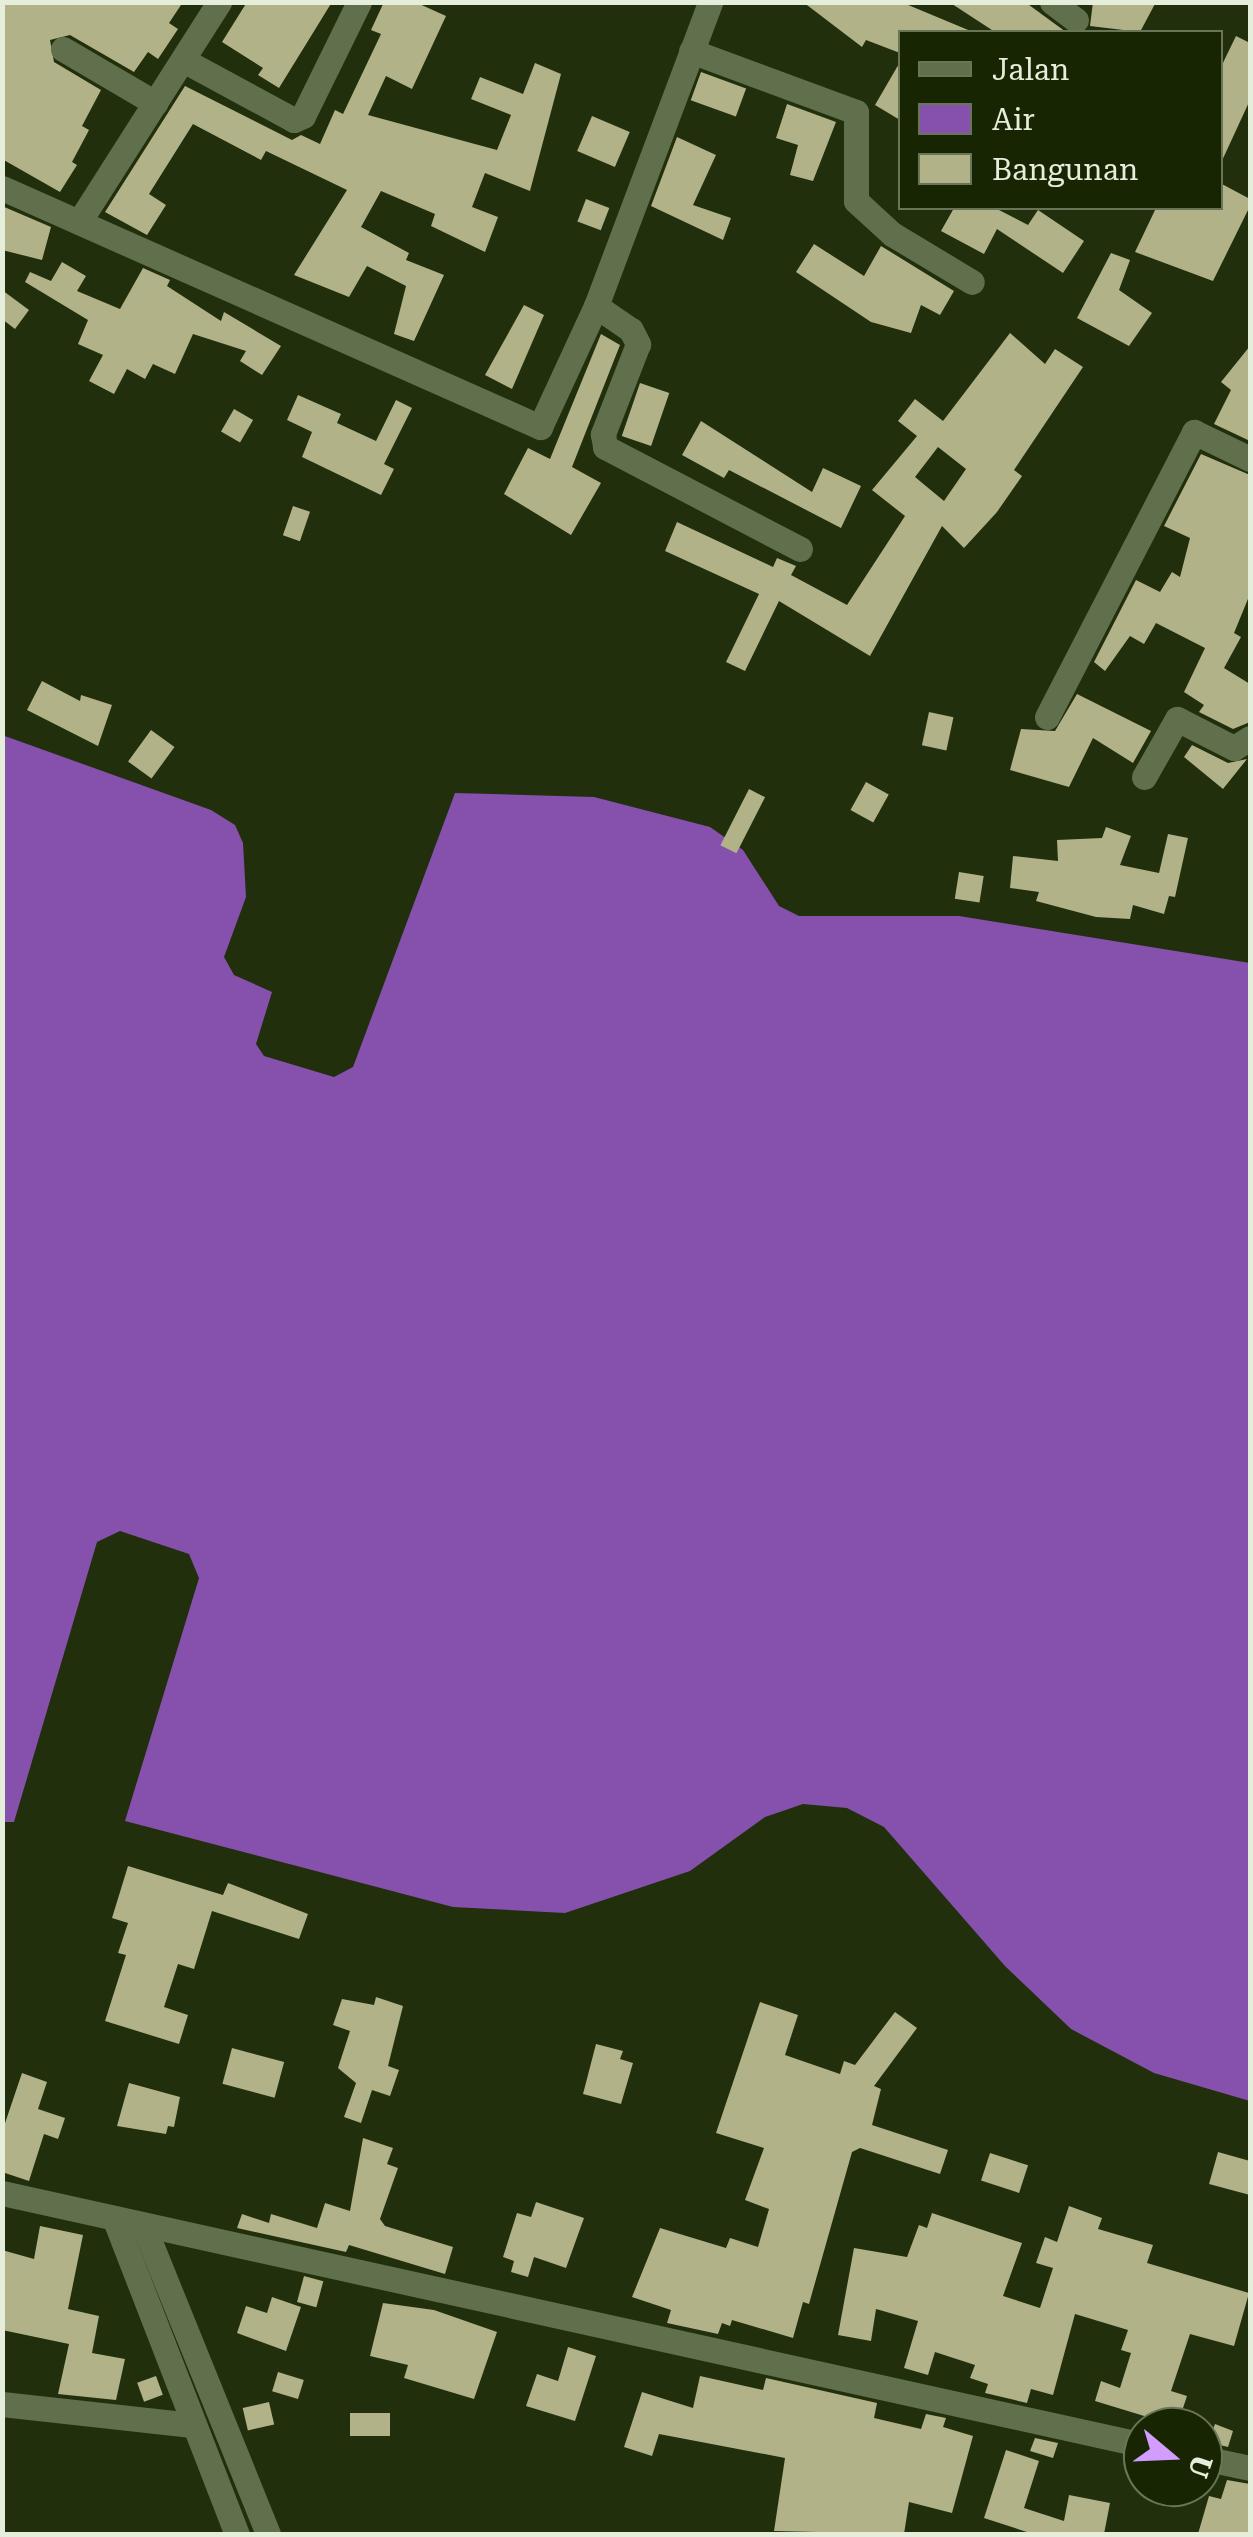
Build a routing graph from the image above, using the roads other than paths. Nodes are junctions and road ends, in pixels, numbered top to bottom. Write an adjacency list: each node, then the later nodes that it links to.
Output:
1 (219, 2): 8 (street)
2 (359, 2): 8 (street)
3 (710, 2): 7 (street)
4 (1052, 2): 5 (street)
5 (1076, 20)
6 (64, 49): 9 (street)
7 (691, 51): 12 (street); 13 (street)
8 (182, 60): 9 (street)
9 (155, 104): 11 (street)
10 (2, 188): 11 (street)
11 (79, 222): 13 (street)
12 (972, 282)
13 (596, 306): 15 (street)
14 (1250, 459): 16 (street)
15 (800, 549)
16 (1047, 717)
17 (1250, 738): 18 (street)
18 (1144, 777)
19 (2, 2193): 20 (street)
20 (114, 2220): 21 (street); 23 (street)
21 (144, 2227): 24 (street); 28 (street)
22 (2, 2404): 23 (street)
23 (192, 2425): 27 (street)
24 (1123, 2440)
25 (1223, 2462): 26 (street)
26 (1250, 2468)
27 (237, 2534)
28 (268, 2534)

